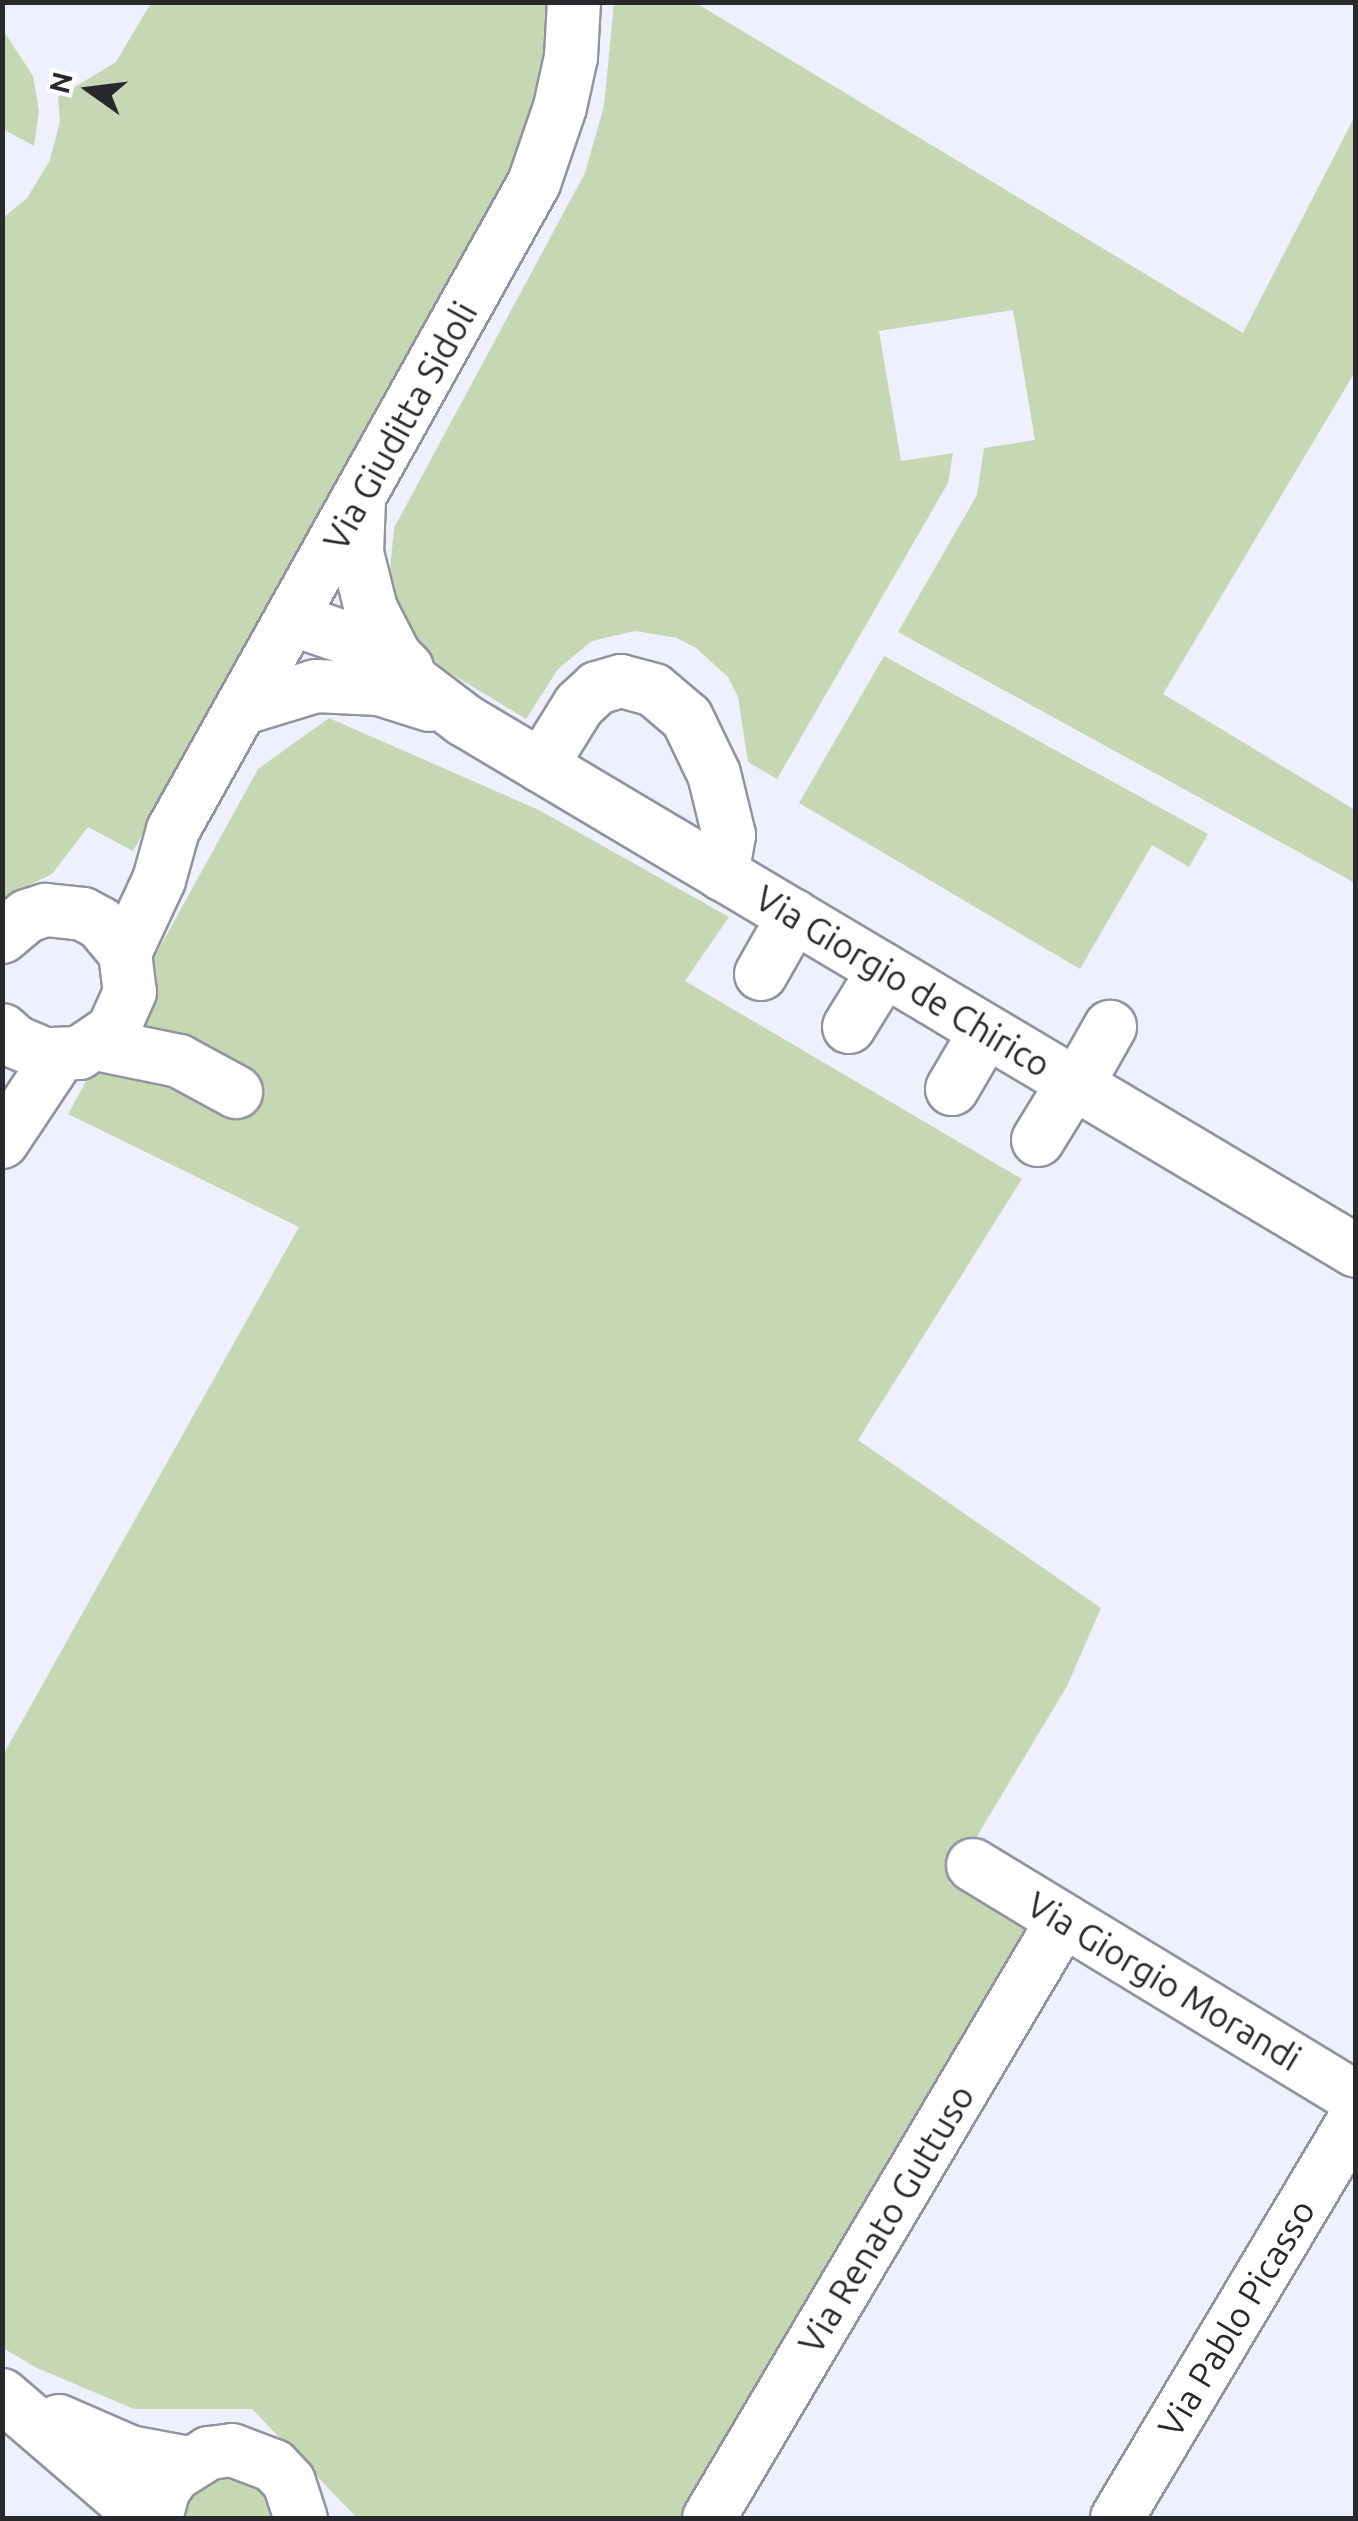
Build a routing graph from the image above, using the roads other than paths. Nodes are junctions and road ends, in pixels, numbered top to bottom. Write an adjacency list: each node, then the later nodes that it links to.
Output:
1 (574, 2): 2 (street, Via Giuditta Sidoli)
2 (359, 498): 3 (street, Via Giuditta Sidoli); 5 (street, Via Giorgio de Chirico)
3 (291, 619): 4 (street, Via Giuditta Sidoli); 5 (street)
4 (241, 709): 5 (street, Via Giorgio de Chirico); 7 (street, Via Giuditta Sidoli)
5 (450, 712): 6 (street, Via Giorgio de Chirico)
6 (541, 766): 8 (street, Via Giorgio de Chirico); 8 (street)
7 (173, 830): 10 (street, Via Giuditta Sidoli); 12 (street, Via Giuditta Sidoli)
8 (722, 874): 9 (street, Via Giorgio de Chirico)
9 (794, 916): 11 (street, Via Giorgio de Chirico); 13 (street)
10 (24, 921): 12 (street, Via Giuditta Sidoli)
11 (884, 970): 15 (street); 17 (street, Via Giorgio de Chirico)
12 (128, 972): 18 (street, Via Giuditta Sidoli); 19 (street)
13 (760, 974)
14 (1110, 1026): 20 (street)
15 (849, 1027)
16 (2, 1030): 18 (street)
17 (986, 1031): 20 (street, Via Giorgio de Chirico); 21 (street)
18 (78, 1050): 19 (street); 24 (street, Via Giuditta Sidoli)
19 (189, 1065): 22 (street)
20 (1075, 1084): 23 (street); 25 (street, Via Giorgio de Chirico)
21 (952, 1089)
22 (236, 1092)
23 (1038, 1140)
24 (2, 1142)
25 (1356, 1251)
26 (973, 1865): 27 (street, Via Giorgio Morandi)
27 (1063, 1920): 28 (street, Via Giorgio Morandi); 35 (street, Via Renato Guttuso)
28 (1356, 2098)
29 (1356, 2117): 36 (street, Via Pablo Picasso)
30 (7, 2398): 31 (street); 33 (street)
31 (188, 2463): 32 (street); 34 (street)
32 (304, 2513)
33 (145, 2518)
34 (156, 2518)
35 (709, 2518)
36 (1117, 2518)

